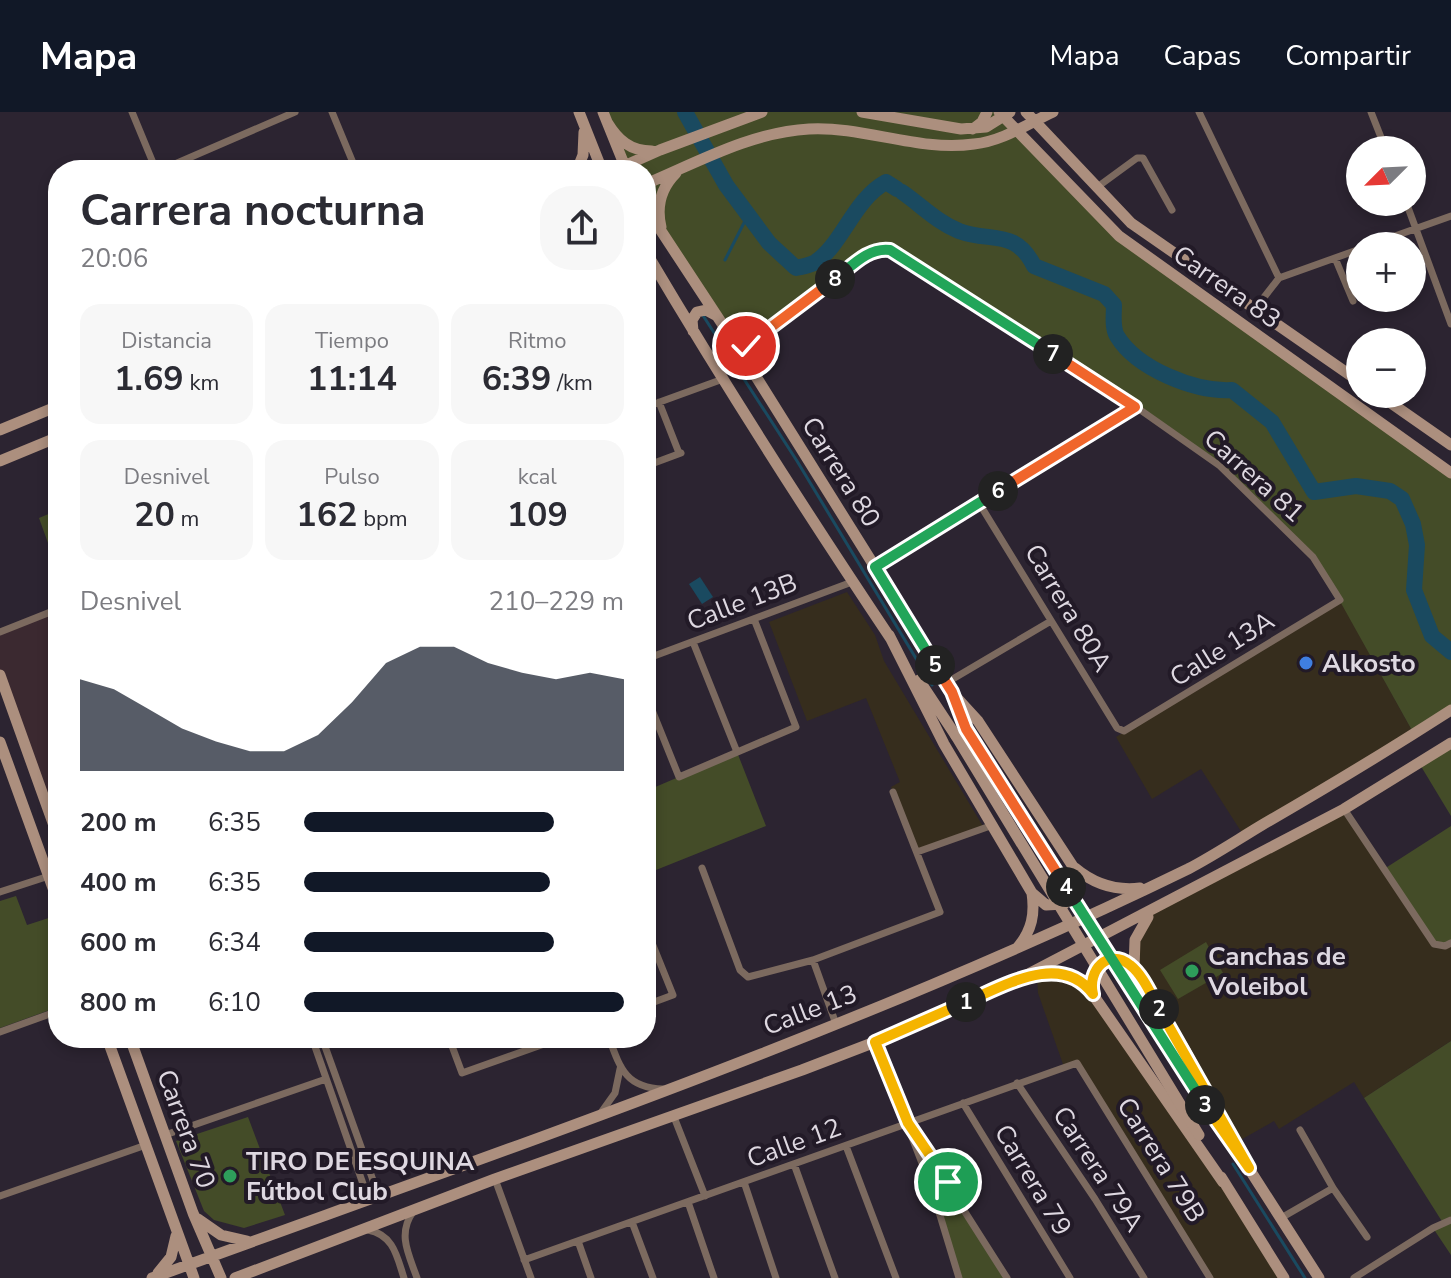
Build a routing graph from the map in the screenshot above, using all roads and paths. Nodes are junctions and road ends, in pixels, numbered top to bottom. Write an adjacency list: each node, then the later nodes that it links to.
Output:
1 (132, 112): 19 (street)
2 (295, 112): 11 (street)
3 (332, 112): 21 (street)
4 (762, 112): 18 (main road)
5 (862, 112): 15 (main road)
6 (987, 112): 15 (main road)
7 (1053, 112): 14 (main road)
8 (1199, 112): 43 (street)
9 (1371, 112): 17 (street)
10 (1004, 114): 15 (main road); 16 (main road, Carrera 83)
11 (278, 115): 20 (street)
12 (580, 116): 22 (main road); 23 (main road)
13 (605, 117): 18 (main road); 24 (main road)
14 (1030, 117): 16 (main road); 28 (main road, Carrera 83)
15 (973, 129)
16 (1017, 130): 26 (main road); 31 (main road, Carrera 83)
17 (1380, 136)
18 (660, 150): 25 (main road)
19 (154, 160)
20 (180, 160)
21 (352, 160)
22 (580, 160)
23 (598, 160)
24 (619, 160)
25 (640, 160)
26 (684, 168): 27 (main road); 39 (main road)
27 (656, 180)
28 (1096, 188): 29 (main road, Carrera 83); 30 (street)
29 (1108, 200): 31 (main road); 35 (main road, Carrera 83)
30 (1172, 210)
31 (1094, 213): 38 (main road, Carrera 83)
32 (1412, 216): 36 (street)
33 (1451, 216): 36 (street)
34 (656, 223): 39 (main road, Carrera 80)
35 (1131, 223): 38 (main road); 45 (main road, Carrera 83)
36 (1417, 229): 37 (street); 47 (street)
37 (1408, 232)
38 (1119, 236): 60 (main road, Carrera 83)
39 (666, 238): 46 (main road, Carrera 80)
40 (1346, 254): 41 (street)
41 (1335, 258): 43 (street); 44 (street)
42 (656, 269): 48 (main road, Carrera 80)
43 (1279, 278): 45 (street)
44 (1346, 284)
45 (1255, 309): 50 (main road, Carrera 83)
46 (717, 316): 48 (main road); 49 (main road, Carrera 80)
47 (1451, 324)
48 (693, 333): 51 (main road, Carrera 80)
49 (740, 351): 54 (street, Carrera 81); 66 (main road, Carrera 80)
50 (1346, 372)
51 (723, 379): 52 (street); 67 (main road, Carrera 80)
52 (659, 402): 53 (street); 62 (street)
53 (656, 403)
54 (1135, 407): 65 (street); 68 (street, Carrera 81)
55 (1398, 408): 59 (main road)
56 (48, 410): 57 (main road)
57 (0, 430)
58 (48, 441): 61 (main road)
59 (1447, 442): 60 (main road)
60 (1414, 446): 64 (main road, Carrera 83)
61 (0, 461)
62 (656, 462)
63 (1451, 462): 64 (main road)
64 (1451, 473)
65 (979, 503): 66 (street); 71 (street, Carrera 80A)
66 (875, 567): 77 (main road, Carrera 80)
67 (852, 582): 70 (street, Calle 13B); 73 (main road, Carrera 80)
68 (1340, 600): 81 (street, Calle 13A)
69 (48, 613): 72 (street)
70 (754, 619): 74 (street, Calle 13B); 85 (street)
71 (1051, 621): 77 (street); 81 (street, Carrera 80A)
72 (0, 632)
73 (889, 635): 82 (main road, Carrera 80); 89 (main road)
74 (693, 642): 75 (street, Calle 13B); 85 (street)
75 (656, 655)
76 (0, 675): 78 (main road)
77 (949, 688): 82 (main road, Carrera 80); 92 (main road)
78 (5, 698): 88 (main road)
79 (1451, 710): 95 (main road, Calle 13)
80 (656, 720): 85 (street)
81 (1124, 731)
82 (961, 732): 136 (main road, Carrera 80, bridge); 139 (main road, Carrera 80, bridge)
83 (0, 742): 93 (main road)
84 (1451, 743): 87 (main road, Calle 13)
85 (737, 752)
86 (893, 792): 90 (street)
87 (1344, 809): 98 (main road, Calle 13); 99 (street)
88 (48, 811)
89 (993, 825): 90 (street); 97 (main road)
90 (917, 852): 102 (street)
91 (702, 868): 102 (street)
92 (1074, 868): 95 (main road); 97 (main road)
93 (48, 873)
94 (48, 876): 96 (street)
95 (1151, 885): 100 (main road, Calle 13)
96 (0, 892)
97 (1032, 893): 100 (main road)
98 (1157, 909): 103 (main road); 104 (main road, Calle 13)
99 (1451, 943)
100 (1012, 952): 108 (main road, Calle 13)
101 (656, 953): 106 (street)
102 (813, 960): 108 (street)
103 (1134, 968): 105 (main road); 136 (main road, Carrera 80)
104 (1015, 981): 105 (main road); 110 (main road, Calle 13)
105 (1093, 994): 139 (main road, Carrera 80)
106 (656, 1001)
107 (48, 1015): 109 (street)
108 (836, 1024): 122 (main road, Calle 13)
109 (0, 1032)
110 (875, 1042): 127 (main road, Calle 13); 129 (street)
111 (111, 1048): 125 (main road, Carrera 70)
112 (133, 1048): 124 (main road, Carrera 70)
113 (315, 1048): 120 (street)
114 (326, 1048): 128 (street)
115 (453, 1048): 117 (street)
116 (613, 1048): 119 (street)
117 (530, 1049)
118 (1077, 1063): 121 (street, Calle 12); 176 (street, Carrera 79B)
119 (620, 1069): 122 (street); 126 (street)
120 (326, 1079): 130 (street); 132 (street)
121 (1017, 1083): 123 (street, Calle 12); 175 (street, Carrera 79A)
122 (667, 1088): 126 (main road, Calle 13)
123 (963, 1103): 129 (street, Calle 12); 174 (street, Carrera 79)
124 (154, 1107): 125 (main road); 132 (main road, Carrera 70)
125 (135, 1113): 133 (main road, Carrera 70)
126 (600, 1114): 143 (main road, Calle 13)
127 (674, 1117): 137 (main road, Calle 13); 142 (street)
128 (353, 1123): 130 (street); 143 (street)
129 (908, 1123): 134 (street, Calle 12); 172 (street); 173 (street)
130 (343, 1126): 143 (street)
131 (1300, 1130): 140 (street)
132 (165, 1135): 146 (main road, Carrera 70)
133 (146, 1145): 141 (street); 150 (main road, Carrera 70)
134 (846, 1146): 135 (street, Calle 12); 171 (street)
135 (794, 1164): 138 (street, Calle 12); 170 (street)
136 (1249, 1168): 147 (main road, Carrera 80)
137 (495, 1179): 145 (main road, Calle 13); 156 (street)
138 (744, 1182): 142 (street, Calle 12); 169 (street)
139 (1223, 1182): 177 (main road, Carrera 80)
140 (1333, 1188): 147 (street); 152 (street)
141 (0, 1196)
142 (705, 1196): 144 (street, Calle 12)
143 (374, 1199): 153 (main road, Calle 13)
144 (688, 1202): 149 (street, Calle 12); 168 (street)
145 (414, 1210): 151 (main road, Calle 13); 164 (street)
146 (193, 1213): 153 (main road); 155 (main road, Carrera 70)
147 (1281, 1218): 178 (main road, Carrera 80)
148 (1451, 1220): 179 (street)
149 (632, 1222): 154 (street, Calle 12); 167 (street)
150 (175, 1227): 157 (main road, Carrera 70); 159 (main road)
151 (358, 1231): 158 (main road, Calle 13); 163 (street)
152 (1367, 1237)
153 (255, 1241): 155 (main road, Calle 13)
154 (578, 1241): 156 (street, Calle 12); 166 (street)
155 (212, 1255): 157 (main road, Calle 13); 161 (main road, Carrera 70)
156 (524, 1260): 165 (street)
157 (189, 1264): 159 (main road, Calle 13); 160 (main road, Carrera 70)
158 (252, 1274): 162 (main road, Calle 13)
159 (151, 1278)
160 (194, 1278)
161 (221, 1278)
162 (235, 1278)
163 (404, 1278)
164 (417, 1278)
165 (531, 1278)
166 (591, 1278)
167 (653, 1278)
168 (714, 1278)
169 (776, 1278)
170 (835, 1278)
171 (896, 1278)
172 (959, 1278)
173 (1007, 1278)
174 (1070, 1278)
175 (1144, 1278)
176 (1210, 1278)
177 (1284, 1278)
178 (1319, 1278)
179 (1354, 1278)

